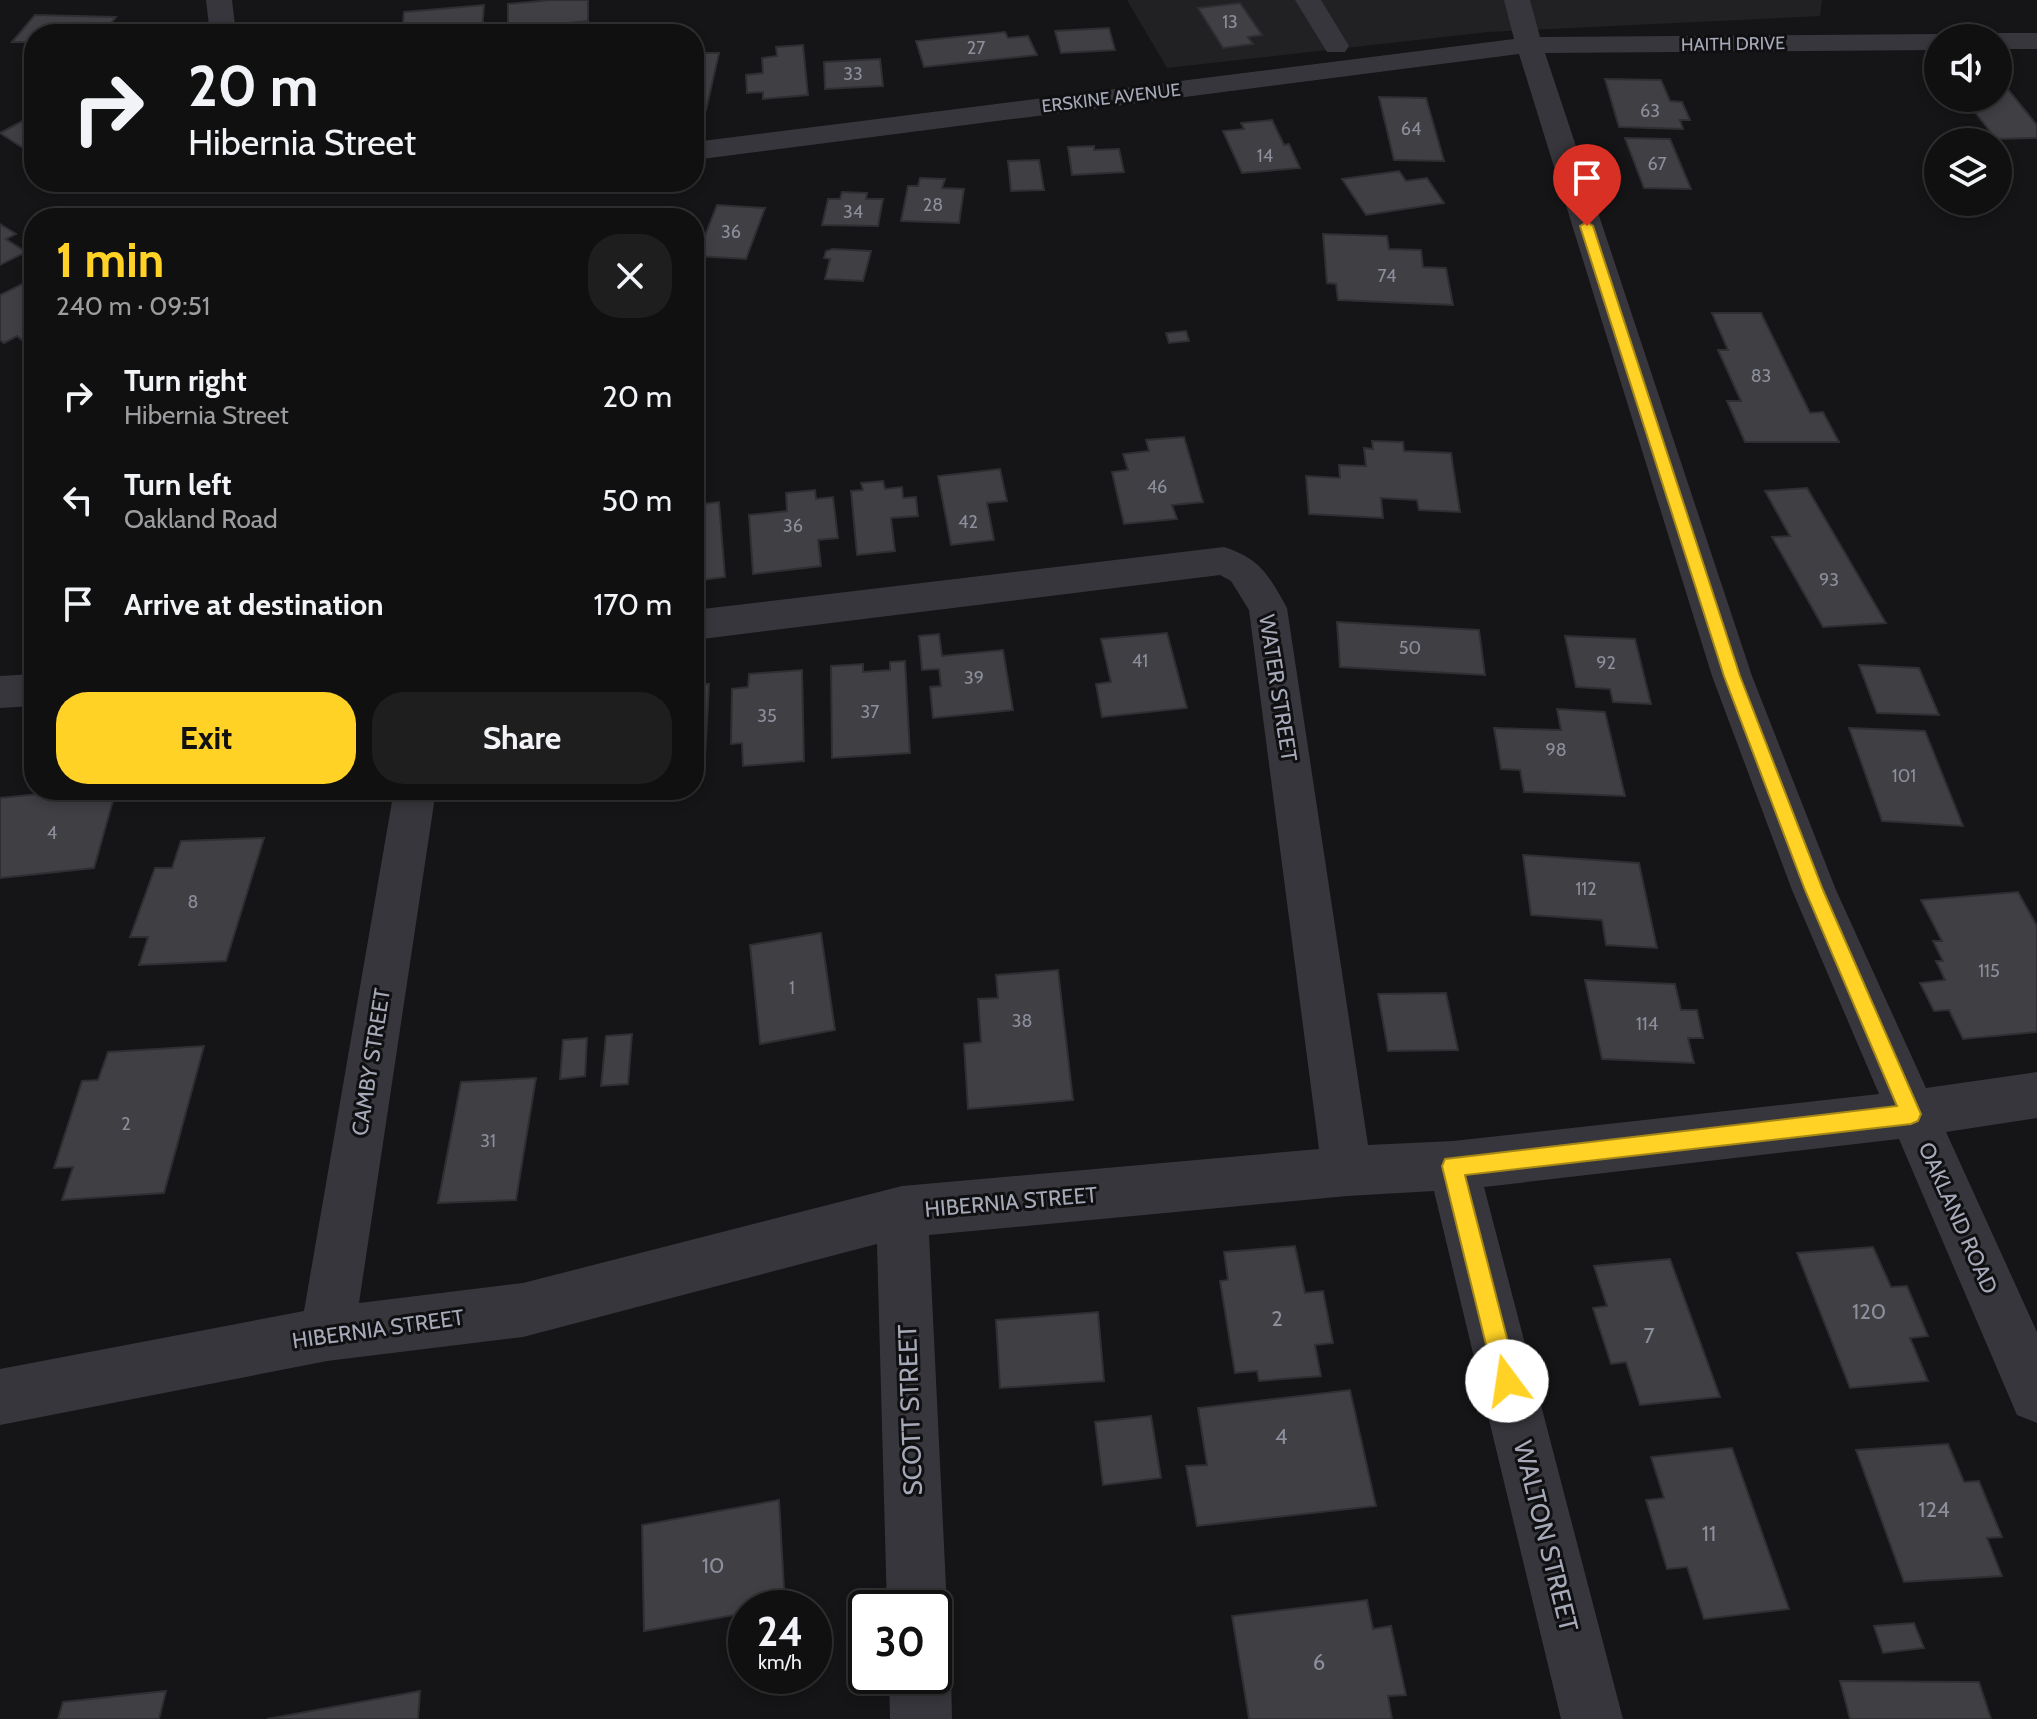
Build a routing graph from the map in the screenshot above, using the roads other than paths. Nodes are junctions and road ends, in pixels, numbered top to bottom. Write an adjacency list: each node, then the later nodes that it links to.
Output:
1 (219, 0): 4 (street)
2 (1308, 0): 9 (street)
3 (1517, 0): 8 (street, OAKLAND ROAD)
4 (222, 24)
5 (2012, 41): 6 (street)
6 (2037, 41)
7 (1924, 42): 8 (street, HAITH DRIVE)
8 (1529, 45): 10 (street, ERSKINE AVENUE); 16 (street, OAKLAND ROAD)
9 (1336, 46)
10 (704, 150)
11 (704, 624): 18 (street, WATER STREET)
12 (24, 691): 13 (street)
13 (0, 692)
14 (413, 800): 20 (street, CAMBY STREET)
15 (2037, 1095): 16 (street, HIBERNIA STREET)
16 (1911, 1114): 17 (street, HIBERNIA STREET); 21 (street, OAKLAND ROAD)
17 (1453, 1166): 18 (street, HIBERNIA STREET); 26 (street, WALTON STREET)
18 (1347, 1171): 19 (street, HIBERNIA STREET)
19 (902, 1212): 20 (street, HIBERNIA STREET); 23 (street, SCOTT STREET)
20 (327, 1334): 22 (street, HIBERNIA STREET)
21 (2037, 1395)
22 (0, 1397)
23 (916, 1590)
24 (920, 1694): 25 (street)
25 (921, 1719)
26 (1592, 1719)

